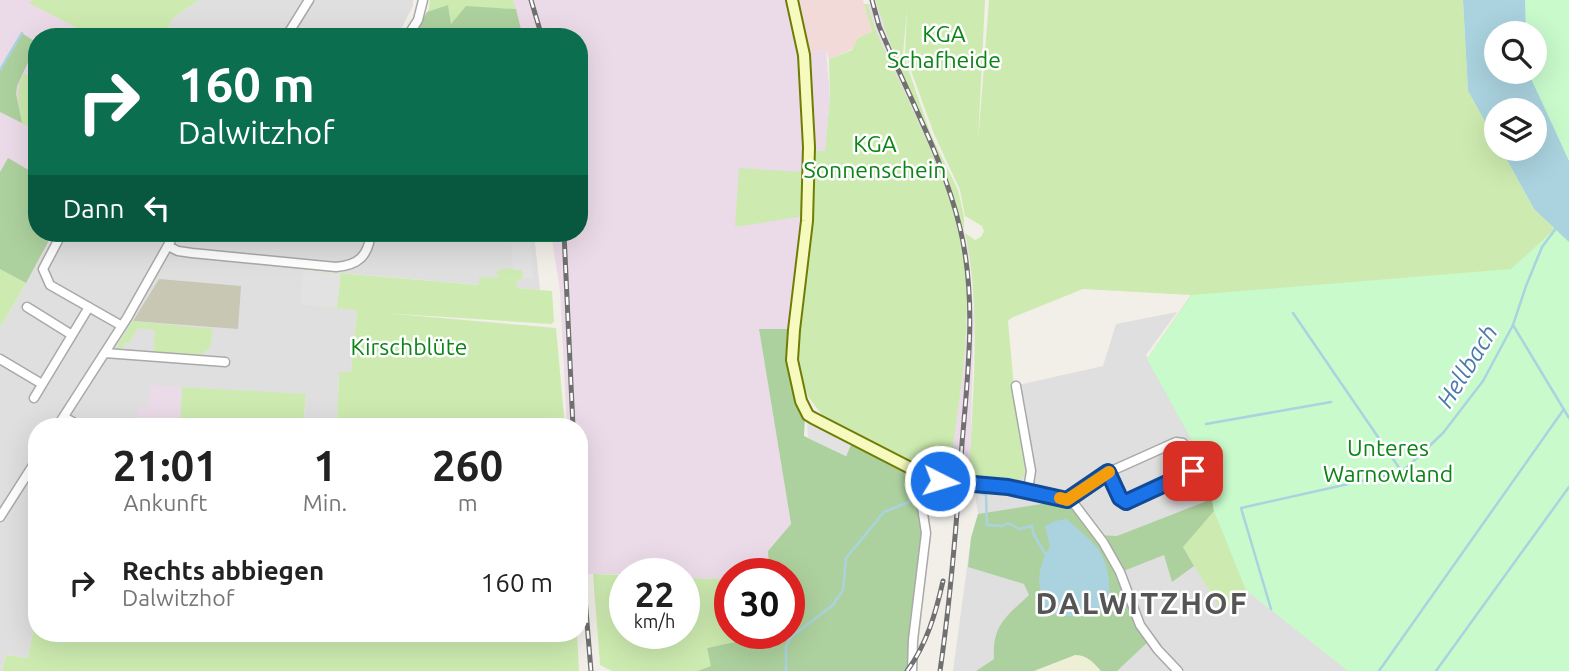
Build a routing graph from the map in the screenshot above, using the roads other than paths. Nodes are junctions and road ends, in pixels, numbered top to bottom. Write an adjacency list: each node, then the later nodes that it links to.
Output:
1 (309, 0): 4 (street)
2 (423, 0): 5 (street)
3 (792, 0): 23 (street)
4 (292, 28)
5 (413, 28)
6 (57, 242): 11 (street)
7 (170, 242): 9 (street)
8 (369, 242): 9 (street)
9 (168, 246): 12 (street)
10 (27, 307): 13 (street)
11 (89, 307): 12 (street); 13 (street)
12 (122, 326): 14 (street)
13 (72, 335): 17 (street)
14 (105, 353): 16 (street); 20 (street)
15 (0, 359): 17 (street)
16 (225, 362)
17 (42, 384): 19 (street)
18 (1016, 386): 24 (street)
19 (34, 398)
20 (64, 417)
21 (1108, 472): 21 (street); 25 (street)
22 (28, 473): 26 (street)
23 (922, 474): 24 (street); 27 (street)
24 (1028, 490): 25 (street)
25 (1067, 500): 28 (street)
26 (0, 517)
27 (912, 671)
28 (1178, 671)

